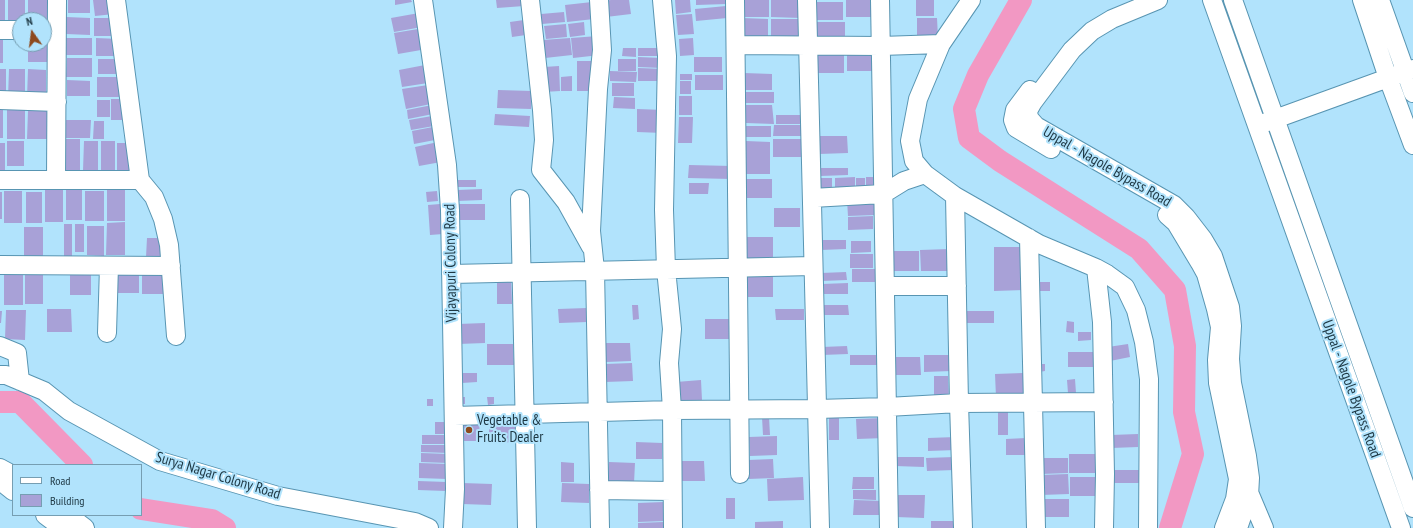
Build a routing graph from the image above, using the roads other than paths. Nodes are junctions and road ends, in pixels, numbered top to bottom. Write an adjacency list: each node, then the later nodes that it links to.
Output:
1 (58, 0): 17 (street)
2 (116, 0): 34 (street)
3 (423, 0): 50 (street, Vijayapuri Colony Road)
4 (534, 0): 40 (street)
5 (599, 0): 40 (street)
6 (662, 0): 47 (street)
7 (735, 0): 22 (street)
8 (807, 0): 23 (street)
9 (880, 0): 24 (street)
10 (971, 0): 21 (street)
11 (1125, 0): 75 (street, Uppal - Nagole Bypass Road)
12 (1158, 0): 75 (street, Uppal - Nagole Bypass Road)
13 (1212, 0): 29 (street, Uppal - Nagole Bypass Road)
14 (1232, 0): 28 (street, Uppal - Nagole Bypass Road)
15 (1362, 0): 25 (street)
16 (1380, 0): 25 (street)
17 (52, 26)
18 (0, 30): 19 (street)
19 (12, 30)
20 (52, 42): 27 (street)
21 (941, 44): 24 (street); 31 (street)
22 (736, 45): 23 (street); 45 (street)
23 (808, 46): 24 (street); 38 (street)
24 (881, 46): 35 (street)
25 (1405, 81): 28 (street); 30 (street)
26 (0, 100): 27 (street)
27 (57, 102): 33 (street)
28 (1277, 125): 29 (street); 76 (street, Uppal - Nagole Bypass Road)
29 (1259, 131): 94 (street, Uppal - Nagole Bypass Road)
30 (1413, 145)
31 (924, 174): 35 (street); 36 (street)
32 (0, 180): 33 (street)
33 (56, 180): 34 (street)
34 (140, 180): 43 (street)
35 (883, 194): 38 (street); 51 (street)
36 (955, 196): 39 (street); 52 (street)
37 (520, 198): 49 (street)
38 (812, 198): 44 (street)
39 (1029, 238): 46 (street); 58 (street)
40 (593, 251): 48 (street)
41 (0, 265): 42 (street)
42 (109, 266): 43 (street); 53 (street)
43 (171, 266): 54 (street)
44 (813, 266): 45 (street); 62 (street)
45 (738, 267): 47 (street); 64 (street)
46 (1096, 268): 59 (street); 91 (street)
47 (666, 269): 48 (street); 63 (street)
48 (595, 270): 49 (street); 65 (street)
49 (522, 272): 50 (street); 66 (street)
50 (451, 274): 67 (street, Vijayapuri Colony Road)
51 (885, 286): 52 (street); 61 (street)
52 (957, 286): 60 (street)
53 (107, 333)
54 (176, 336)
55 (0, 346): 57 (street)
56 (0, 375): 57 (street, Surya Nagar Colony Road)
57 (20, 381): 81 (street, Surya Nagar Colony Road)
58 (1033, 402): 59 (street); 60 (street); 89 (street)
59 (1104, 402): 90 (street)
60 (959, 403): 61 (street); 88 (street)
61 (887, 407): 62 (street); 87 (street)
62 (817, 409): 64 (street); 86 (street)
63 (672, 410): 64 (street); 65 (street); 74 (street)
64 (739, 410): 70 (street)
65 (597, 413): 66 (street); 73 (street)
66 (524, 415): 67 (street); 83 (street)
67 (454, 416): 82 (street, Vijayapuri Colony Road)
68 (0, 468): 69 (street)
69 (12, 474)
70 (740, 474)
71 (0, 481): 72 (street)
72 (12, 490)
73 (599, 490): 74 (street); 84 (street)
74 (672, 491): 85 (street)
75 (1241, 507): 92 (street, Uppal - Nagole Bypass Road); 93 (street)
76 (1413, 508)
77 (46, 516): 79 (street)
78 (69, 516): 80 (street)
79 (62, 528)
80 (85, 528)
81 (429, 528)
82 (453, 528)
83 (527, 528)
84 (600, 528)
85 (673, 528)
86 (820, 528)
87 (889, 528)
88 (964, 528)
89 (1036, 528)
90 (1104, 528)
91 (1148, 528)
92 (1224, 528)
93 (1264, 528)
94 (1401, 528)

